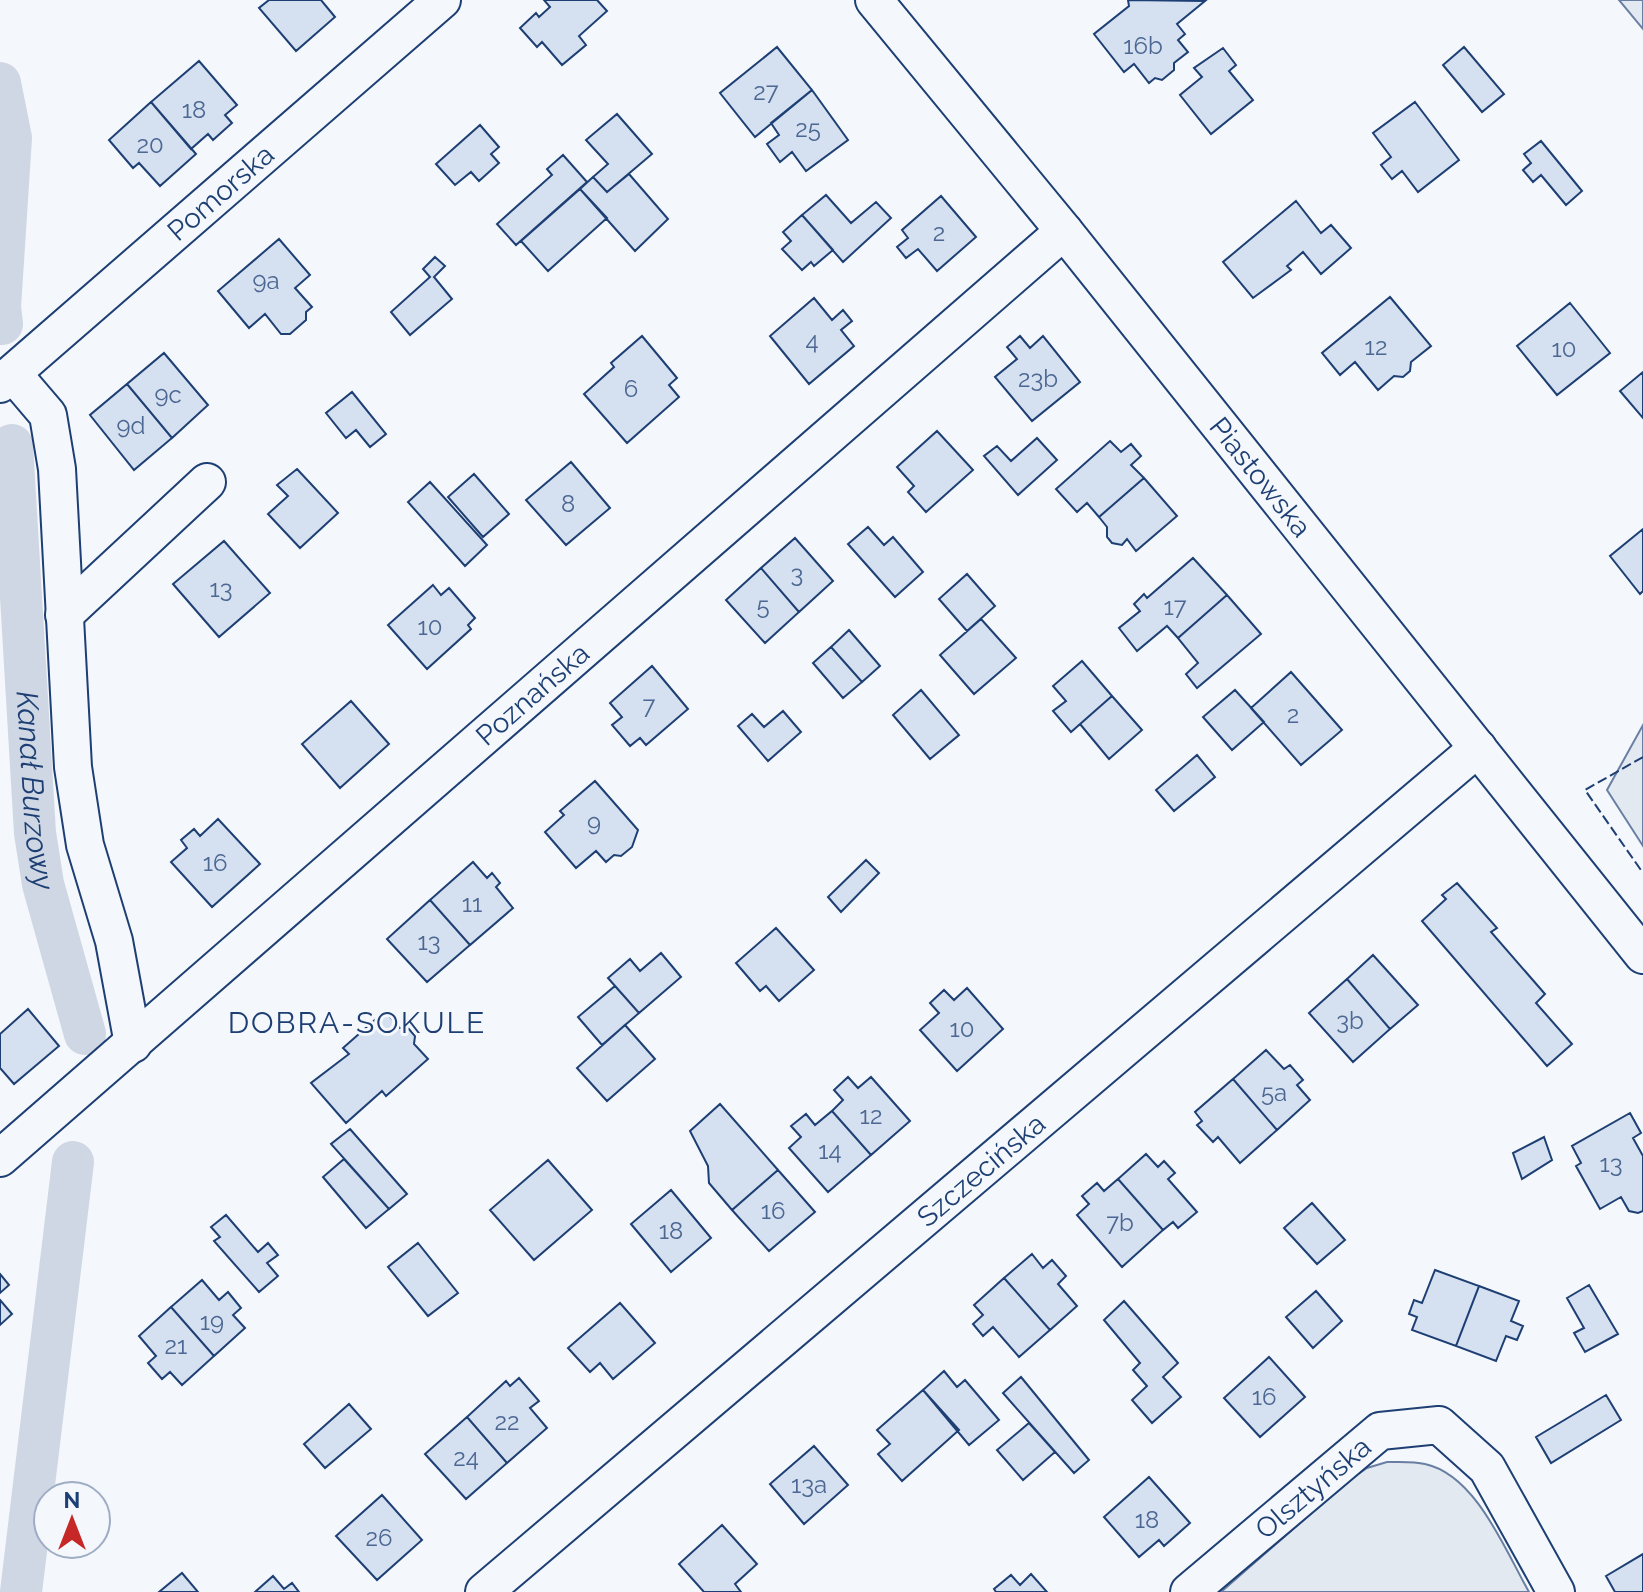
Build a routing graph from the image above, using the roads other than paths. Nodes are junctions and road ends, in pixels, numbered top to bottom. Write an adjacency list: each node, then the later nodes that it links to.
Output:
1 (874, 0): 3 (street, Piastowska)
2 (423, 6): 4 (street, Pomorska)
3 (1064, 231): 7 (street, Piastowska); 9 (street, Poznańska)
4 (6, 379): 6 (street)
5 (207, 482): 6 (street)
6 (64, 615): 9 (street)
7 (1478, 748): 8 (street, Piastowska); 11 (street, Szczecińska)
8 (1643, 955)
9 (133, 1044): 10 (street, Poznańska)
10 (0, 1158)
11 (484, 1592)
12 (1189, 1592): 13 (street, Olsztyńska)
13 (1556, 1592)

